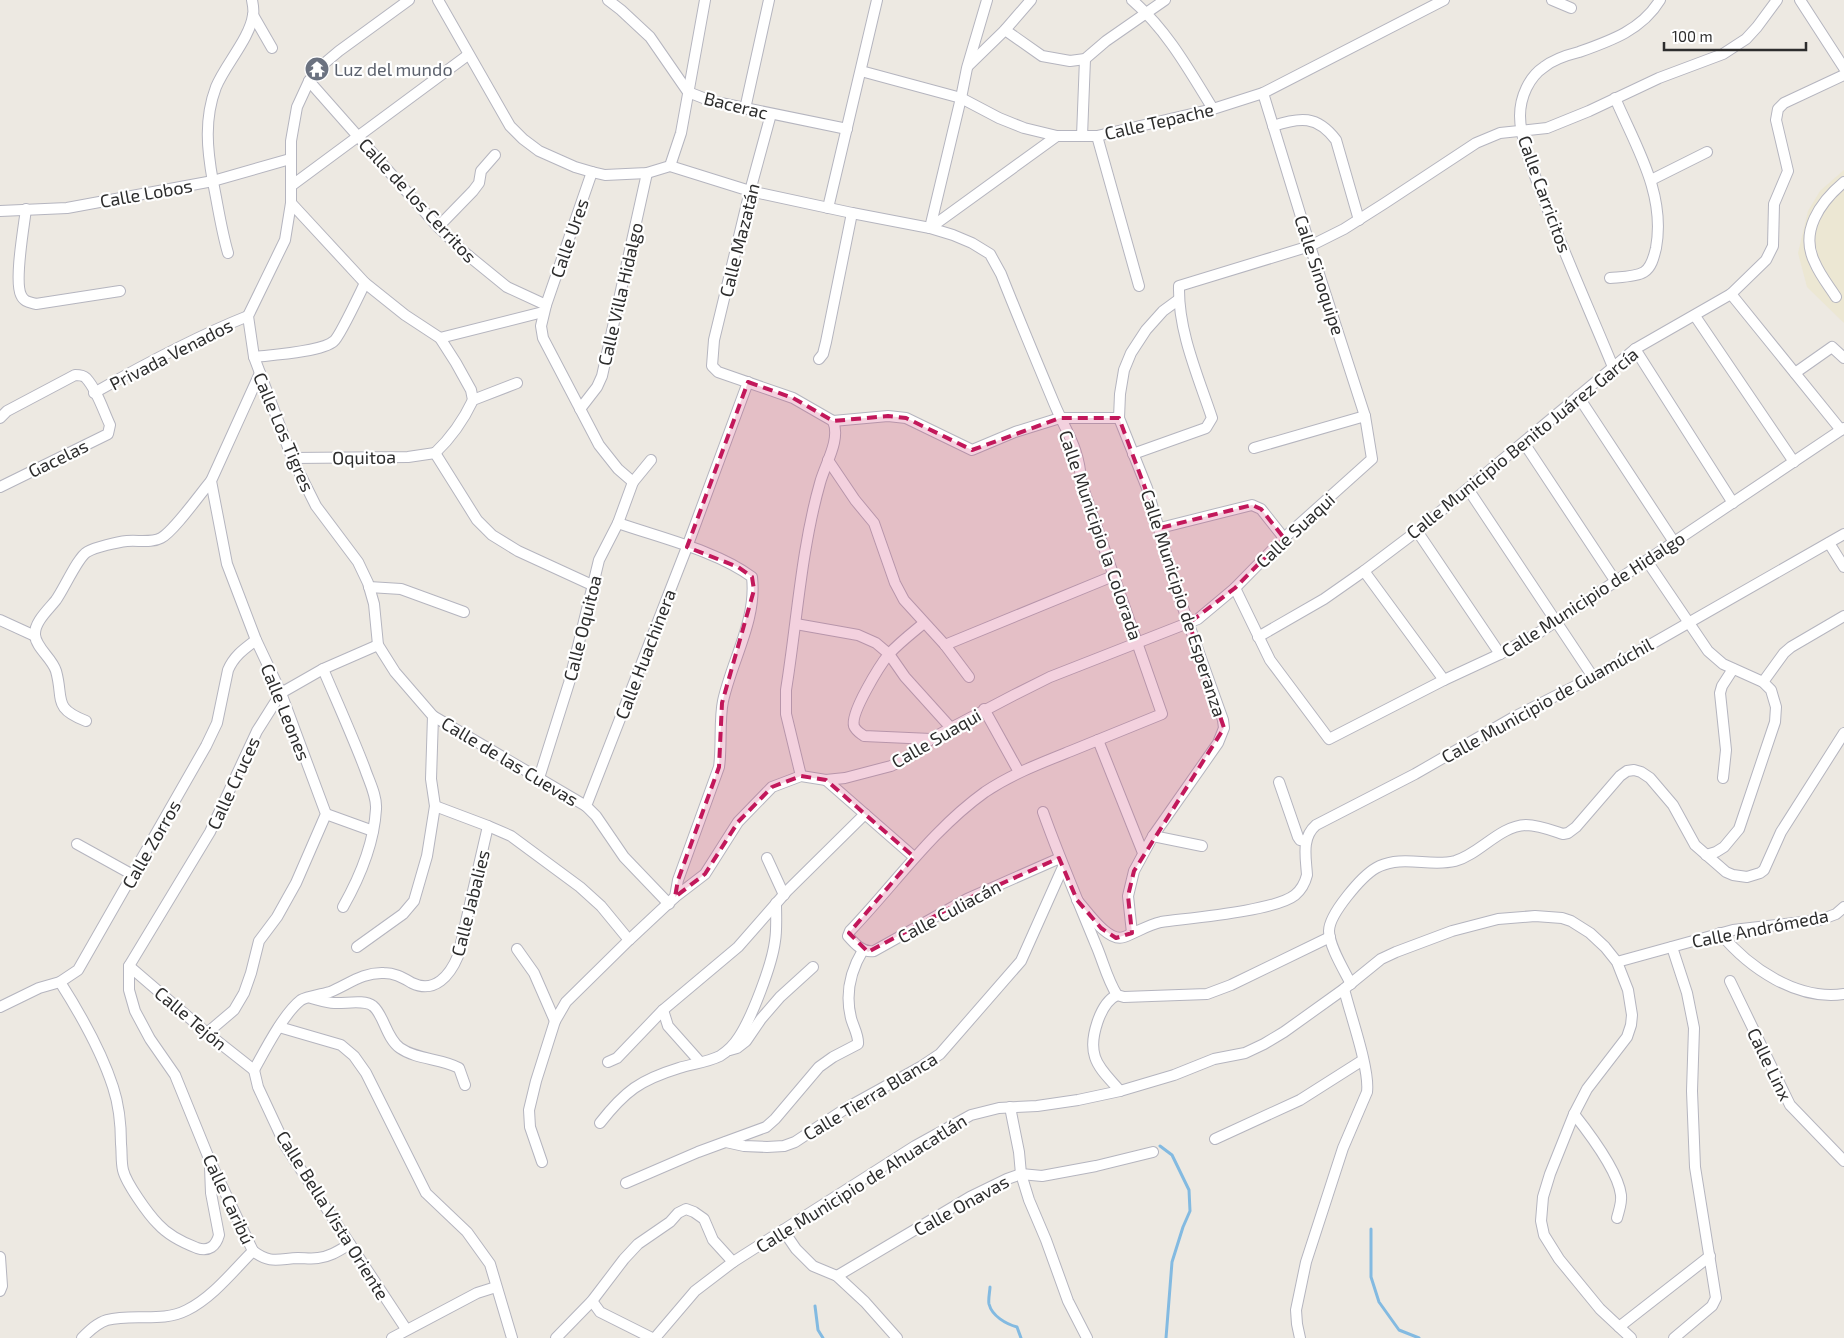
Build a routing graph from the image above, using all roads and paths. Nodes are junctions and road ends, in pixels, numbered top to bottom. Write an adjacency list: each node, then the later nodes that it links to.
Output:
1 (252, 0): 19 (street)
2 (409, 0): 28 (street)
3 (438, 0): 22 (street)
4 (608, 0): 29 (street, Bacerac)
5 (705, 0): 29 (street)
6 (768, 0): 33 (street)
7 (877, 0): 26 (street)
8 (987, 0): 24 (street)
9 (1031, 0): 20 (street)
10 (1132, 0): 18 (street)
11 (1165, 0): 18 (street)
12 (1444, 0): 30 (street, Calle Tepache)
13 (1552, 0): 17 (street)
14 (1660, 0): 38 (street, Calle Carricitos)
15 (1778, 0): 32 (street)
16 (1800, 0): 25 (street)
17 (1572, 8)
18 (1146, 12): 23 (street); 34 (street)
19 (253, 16): 21 (street); 50 (street)
20 (1005, 30): 23 (street); 24 (street)
21 (272, 48)
22 (468, 55): 39 (street); 47 (street)
23 (1085, 59): 41 (street)
24 (966, 68): 31 (street)
25 (1844, 68)
26 (862, 71): 31 (street, Calle Tepache); 37 (street)
27 (1844, 75): 68 (street, Calle Municipio Benito Juárez García)
28 (309, 81): 39 (street, Calle de los Cerritos); 45 (street)
29 (688, 92): 33 (street, Bacerac); 46 (street)
30 (1263, 93): 34 (street, Calle Tepache); 36 (street, Calle Sinoquipe)
31 (961, 98): 40 (street, Calle Tepache); 61 (street)
32 (1615, 98): 38 (street); 49 (street)
33 (745, 109): 35 (street, Bacerac)
34 (1213, 109): 42 (street, Calle Tepache)
35 (771, 114): 37 (street, Bacerac); 53 (street, Calle Mazatán)
36 (1273, 126): 59 (street); 62 (street, Calle Sinoquipe)
37 (847, 129): 55 (street)
38 (1522, 131): 59 (street); 79 (street, Calle Carricitos)
39 (358, 136): 52 (street); 60 (street, Calle de los Cerritos)
40 (1057, 136): 41 (street, Calle Tepache); 61 (street)
41 (1082, 136): 42 (street, Calle Tepache)
42 (1097, 136): 66 (street)
43 (1707, 152): 49 (street)
44 (495, 155): 60 (street)
45 (290, 159): 50 (street, Calle Lobos); 52 (street)
46 (670, 166): 48 (street); 53 (street, Calle Municipio la Colorada)
47 (592, 172): 48 (street); 71 (street, Calle Ures)
48 (647, 173): 87 (street, Calle Villa Hidalgo)
49 (1651, 180): 64 (street)
50 (213, 181): 56 (street, Calle Lobos); 63 (street)
51 (1844, 182): 69 (street)
52 (291, 186): 54 (street)
53 (750, 191): 55 (street, Calle Municipio la Colorada); 82 (street, Calle Mazatán)
54 (291, 203): 65 (street); 72 (street)
55 (828, 208): 58 (street, Calle Municipio la Colorada)
56 (26, 209): 57 (street, Calle Lobos); 67 (street)
57 (0, 211)
58 (852, 213): 61 (street, Calle Municipio la Colorada); 78 (street)
59 (1359, 220): 62 (street)
60 (438, 228): 71 (street, Calle de los Cerritos)
61 (930, 228): 90 (street, Calle Municipio la Colorada)
62 (1310, 246): 70 (street); 88 (street, Calle Sinoquipe)
63 (228, 253)
64 (1610, 278)
65 (365, 283): 74 (street); 76 (street)
66 (1139, 286)
67 (120, 291)
68 (1731, 294): 73 (street, Calle Municipio Benito Juárez García); 81 (street)
69 (1836, 296)
70 (1178, 300): 91 (street, Calle Municipio de Esperanza); 97 (street)
71 (544, 308): 74 (street); 87 (street)
72 (248, 316): 76 (street, Calle Los Tigres); 84 (street, Privada Venados)
73 (1696, 316): 75 (street, Calle Municipio Benito Juárez García); 102 (street)
74 (440, 338): 86 (street)
75 (1635, 349): 79 (street, Calle Municipio Benito Juárez García); 107 (street)
76 (254, 357): 80 (street, Calle Los Tigres)
77 (1844, 358): 81 (street)
78 (819, 359)
79 (1613, 367): 85 (street, Calle Municipio Benito Juárez García)
80 (260, 373): 98 (street, Calle Los Tigres); 103 (street)
81 (1795, 373): 93 (street)
82 (748, 382): 92 (street); 115 (street, Calle Huachinera)
83 (517, 383): 86 (street)
84 (94, 392): 89 (street); 105 (street, Gacelas)
85 (1578, 396): 94 (street, Calle Municipio Benito Juárez García); 113 (street)
86 (473, 400): 96 (street)
87 (580, 408): 104 (street)
88 (1365, 416): 95 (street); 99 (street, Calle Sinoquipe)
89 (0, 418)
90 (1060, 418): 91 (street); 92 (street); 119 (street, Calle Municipio la Colorada)
91 (1119, 418): 97 (street, Calle Municipio de Esperanza)
92 (832, 421): 101 (street)
93 (1842, 429): 102 (street, Calle Municipio de Hidalgo)
94 (1524, 443): 106 (street, Calle Municipio Benito Juárez García); 120 (street)
95 (1254, 448)
96 (435, 453): 98 (street, Oquitoa); 121 (street)
97 (1133, 454): 109 (street, Calle Municipio de Esperanza)
98 (292, 458): 122 (street, Calle Los Tigres)
99 (1372, 459): 112 (street, Calle Suaqui)
100 (650, 460): 104 (street, Calle Oquitoa)
101 (828, 460): 129 (street); 131 (street)
102 (1794, 462): 107 (street, Calle Municipio de Hidalgo)
103 (211, 481): 132 (street); 134 (street, Calle Leones)
104 (633, 482): 108 (street, Calle Oquitoa)
105 (0, 487)
106 (1468, 489): 110 (street, Calle Municipio Benito Juárez García); 127 (street)
107 (1734, 503): 113 (street, Calle Municipio de Hidalgo)
108 (618, 523): 115 (street); 121 (street, Calle Oquitoa)
109 (1160, 528): 112 (street); 130 (street, Calle Municipio de Esperanza)
110 (1417, 531): 118 (street, Calle Municipio Benito Juárez García); 139 (street)
111 (1844, 534): 114 (street, Calle Municipio de Guamúchil)
112 (1284, 538): 123 (street, Calle Suaqui)
113 (1674, 542): 116 (street, Calle Municipio de Hidalgo)
114 (1829, 543): 117 (street); 128 (street, Calle Municipio de Guamúchil)
115 (687, 546): 161 (street, Calle Huachinera); 178 (street)
116 (1646, 561): 120 (street, Calle Municipio de Hidalgo); 128 (street)
117 (1844, 567)
118 (1364, 571): 133 (street, Calle Municipio Benito Juárez García); 144 (street)
119 (1113, 576): 135 (street, Calle Municipio la Colorada); 137 (street)
120 (1616, 582): 127 (street, Calle Municipio de Hidalgo)
121 (592, 585): 156 (street, Calle Oquitoa)
122 (369, 587): 124 (street); 136 (street, Calle Los Tigres)
123 (1235, 588): 130 (street, Calle Suaqui); 133 (street)
124 (464, 612)
125 (1844, 616): 145 (street)
126 (0, 620): 132 (street)
127 (1556, 621): 139 (street, Calle Municipio de Hidalgo); 142 (street)
128 (1688, 622): 141 (street); 142 (street, Calle Municipio de Guamúchil)
129 (924, 623): 137 (street); 138 (street)
130 (1188, 623): 135 (street, Calle Suaqui); 167 (street, Calle Municipio de Esperanza)
131 (796, 624): 138 (street); 155 (street)
132 (35, 636): 149 (street)
133 (1258, 637): 144 (street, Calle Municipio de Hidalgo)
134 (256, 640): 146 (street, Calle Leones); 176 (street, Calle Zorros)
135 (1138, 643): 147 (street, Calle Suaqui); 153 (street, Calle Municipio la Colorada)
136 (378, 645): 140 (street, Calle Cruces); 148 (street, Calle Los Tigres)
137 (945, 645): 143 (street)
138 (889, 654): 150 (street); 152 (street)
139 (1500, 654): 144 (street, Calle Municipio de Hidalgo)
140 (323, 669): 146 (street, Calle Cruces); 166 (street)
141 (1733, 669): 145 (street); 157 (street)
142 (1593, 676): 168 (street, Calle Municipio de Guamúchil)
143 (969, 677)
144 (1444, 680)
145 (1763, 682): 172 (street)
146 (281, 693): 163 (street, Calle Leones); 192 (street, Calle Cruces)
147 (984, 709): 150 (street, Calle Suaqui); 154 (street)
148 (433, 716): 156 (street, Calle de las Cuevas); 160 (street)
149 (86, 721)
150 (951, 728): 152 (street, Calle Suaqui)
151 (1844, 733): 172 (street)
152 (931, 739): 158 (street, Calle Suaqui)
153 (1098, 740): 154 (street); 171 (street)
154 (1019, 772): 173 (street)
155 (801, 776): 158 (street, Calle Suaqui); 178 (street, Calle Suaqui)
156 (539, 778): 161 (street, Calle de las Cuevas)
157 (1723, 778)
158 (826, 780): 164 (street)
159 (1279, 782): 168 (street)
160 (435, 806): 165 (street); 187 (street)
161 (586, 806): 178 (street)
162 (1043, 812): 175 (street)
163 (326, 814): 166 (street); 204 (street)
164 (865, 814): 173 (street); 177 (street)
165 (488, 826): 186 (street); 199 (street, Calle Jabalies)
166 (373, 831): 181 (street)
167 (1153, 836): 170 (street); 171 (street, Calle Municipio de Esperanza)
168 (1306, 841): 183 (street)
169 (77, 844): 176 (street)
170 (1202, 846)
171 (1143, 853): 183 (street, Calle Municipio de Esperanza)
172 (1706, 855): 185 (street)
173 (914, 857): 190 (street)
174 (767, 858): 177 (street)
175 (1061, 863): 179 (street); 190 (street, Calle Culiacán); 216 (street, Calle Tierra Blanca)
176 (133, 875): 195 (street, Calle Zorros)
177 (784, 894): 180 (street)
178 (672, 900): 186 (street, Calle Suaqui)
179 (1077, 900): 183 (street); 198 (street)
180 (776, 903): 201 (street); 205 (street)
181 (343, 907)
182 (1844, 908): 184 (street, Calle Andrómeda)
183 (1132, 933)
184 (1720, 934): 188 (street, Calle Andrómeda); 197 (street)
185 (1330, 937): 196 (street); 198 (street)
186 (629, 940): 202 (street, Calle Suaqui)
187 (357, 946)
188 (1672, 947): 191 (street, Calle Andrómeda); 227 (street)
189 (517, 948): 202 (street)
190 (863, 950): 216 (street)
191 (1617, 962): 196 (street, Calle Municipio de Ahuacatlán); 213 (street, Calle Municipio de Ahuacatlán)
192 (129, 966): 204 (street, Calle Tejón); 219 (street, Calle Caribú)
193 (813, 968): 205 (street)
194 (1730, 981): 218 (street, Calle Linx)
195 (60, 982): 200 (street, Calle Zorros); 219 (street)
196 (1347, 986): 206 (street); 211 (street, Calle Municipio de Ahuacatlán)
197 (1844, 994)
198 (1121, 996): 211 (street)
199 (310, 998): 203 (street, Calle Jabalies); 210 (street)
200 (0, 1007)
201 (663, 1010): 207 (street); 208 (street)
202 (555, 1021): 220 (street, Calle Suaqui)
203 (279, 1027): 209 (street, Calle Jabalies); 231 (street)
204 (207, 1032): 209 (street, Calle Tejón)
205 (729, 1050): 208 (street)
206 (1363, 1060): 215 (street); 243 (street)
207 (608, 1062)
208 (700, 1062): 214 (street)
209 (254, 1070): 225 (street, Calle Bella Vista Oriente)
210 (465, 1085)
211 (1120, 1091): 212 (street, Calle Municipio de Ahuacatlán)
212 (1010, 1107): 221 (street); 224 (street, Calle Municipio de Ahuacatlán)
213 (1574, 1114): 223 (street); 234 (street, Calle Municipio de Ahuacatlán)
214 (600, 1123)
215 (1215, 1139)
216 (726, 1142): 222 (street)
217 (1152, 1152): 221 (street, Calle Onavas)
218 (1844, 1161)
219 (210, 1162): 226 (street, Calle Caribú)
220 (542, 1162)
221 (1021, 1174): 230 (street, Calle Onavas); 242 (street)
222 (626, 1183)
223 (1617, 1218)
224 (783, 1230): 229 (street, Calle Municipio de Ahuacatlán); 230 (street)
225 (350, 1244): 226 (street); 235 (street, Calle Bella Vista Oriente)
226 (253, 1251): 236 (street, Calle Caribú)
227 (1710, 1256): 234 (street); 245 (street)
228 (0, 1257): 232 (street)
229 (733, 1262): 233 (street); 240 (street, Calle Municipio de Ahuacatlán)
230 (837, 1276): 241 (street)
231 (496, 1287): 235 (street); 238 (street)
232 (0, 1291)
233 (592, 1301): 239 (street); 240 (street)
234 (1619, 1327): 244 (street, Calle Municipio de Ahuacatlán)
235 (406, 1329): 237 (street)
236 (82, 1338)
237 (392, 1338)
238 (512, 1338)
239 (556, 1338)
240 (653, 1338)
241 (897, 1338)
242 (1087, 1338)
243 (1300, 1338)
244 (1631, 1338)
245 (1674, 1338)

